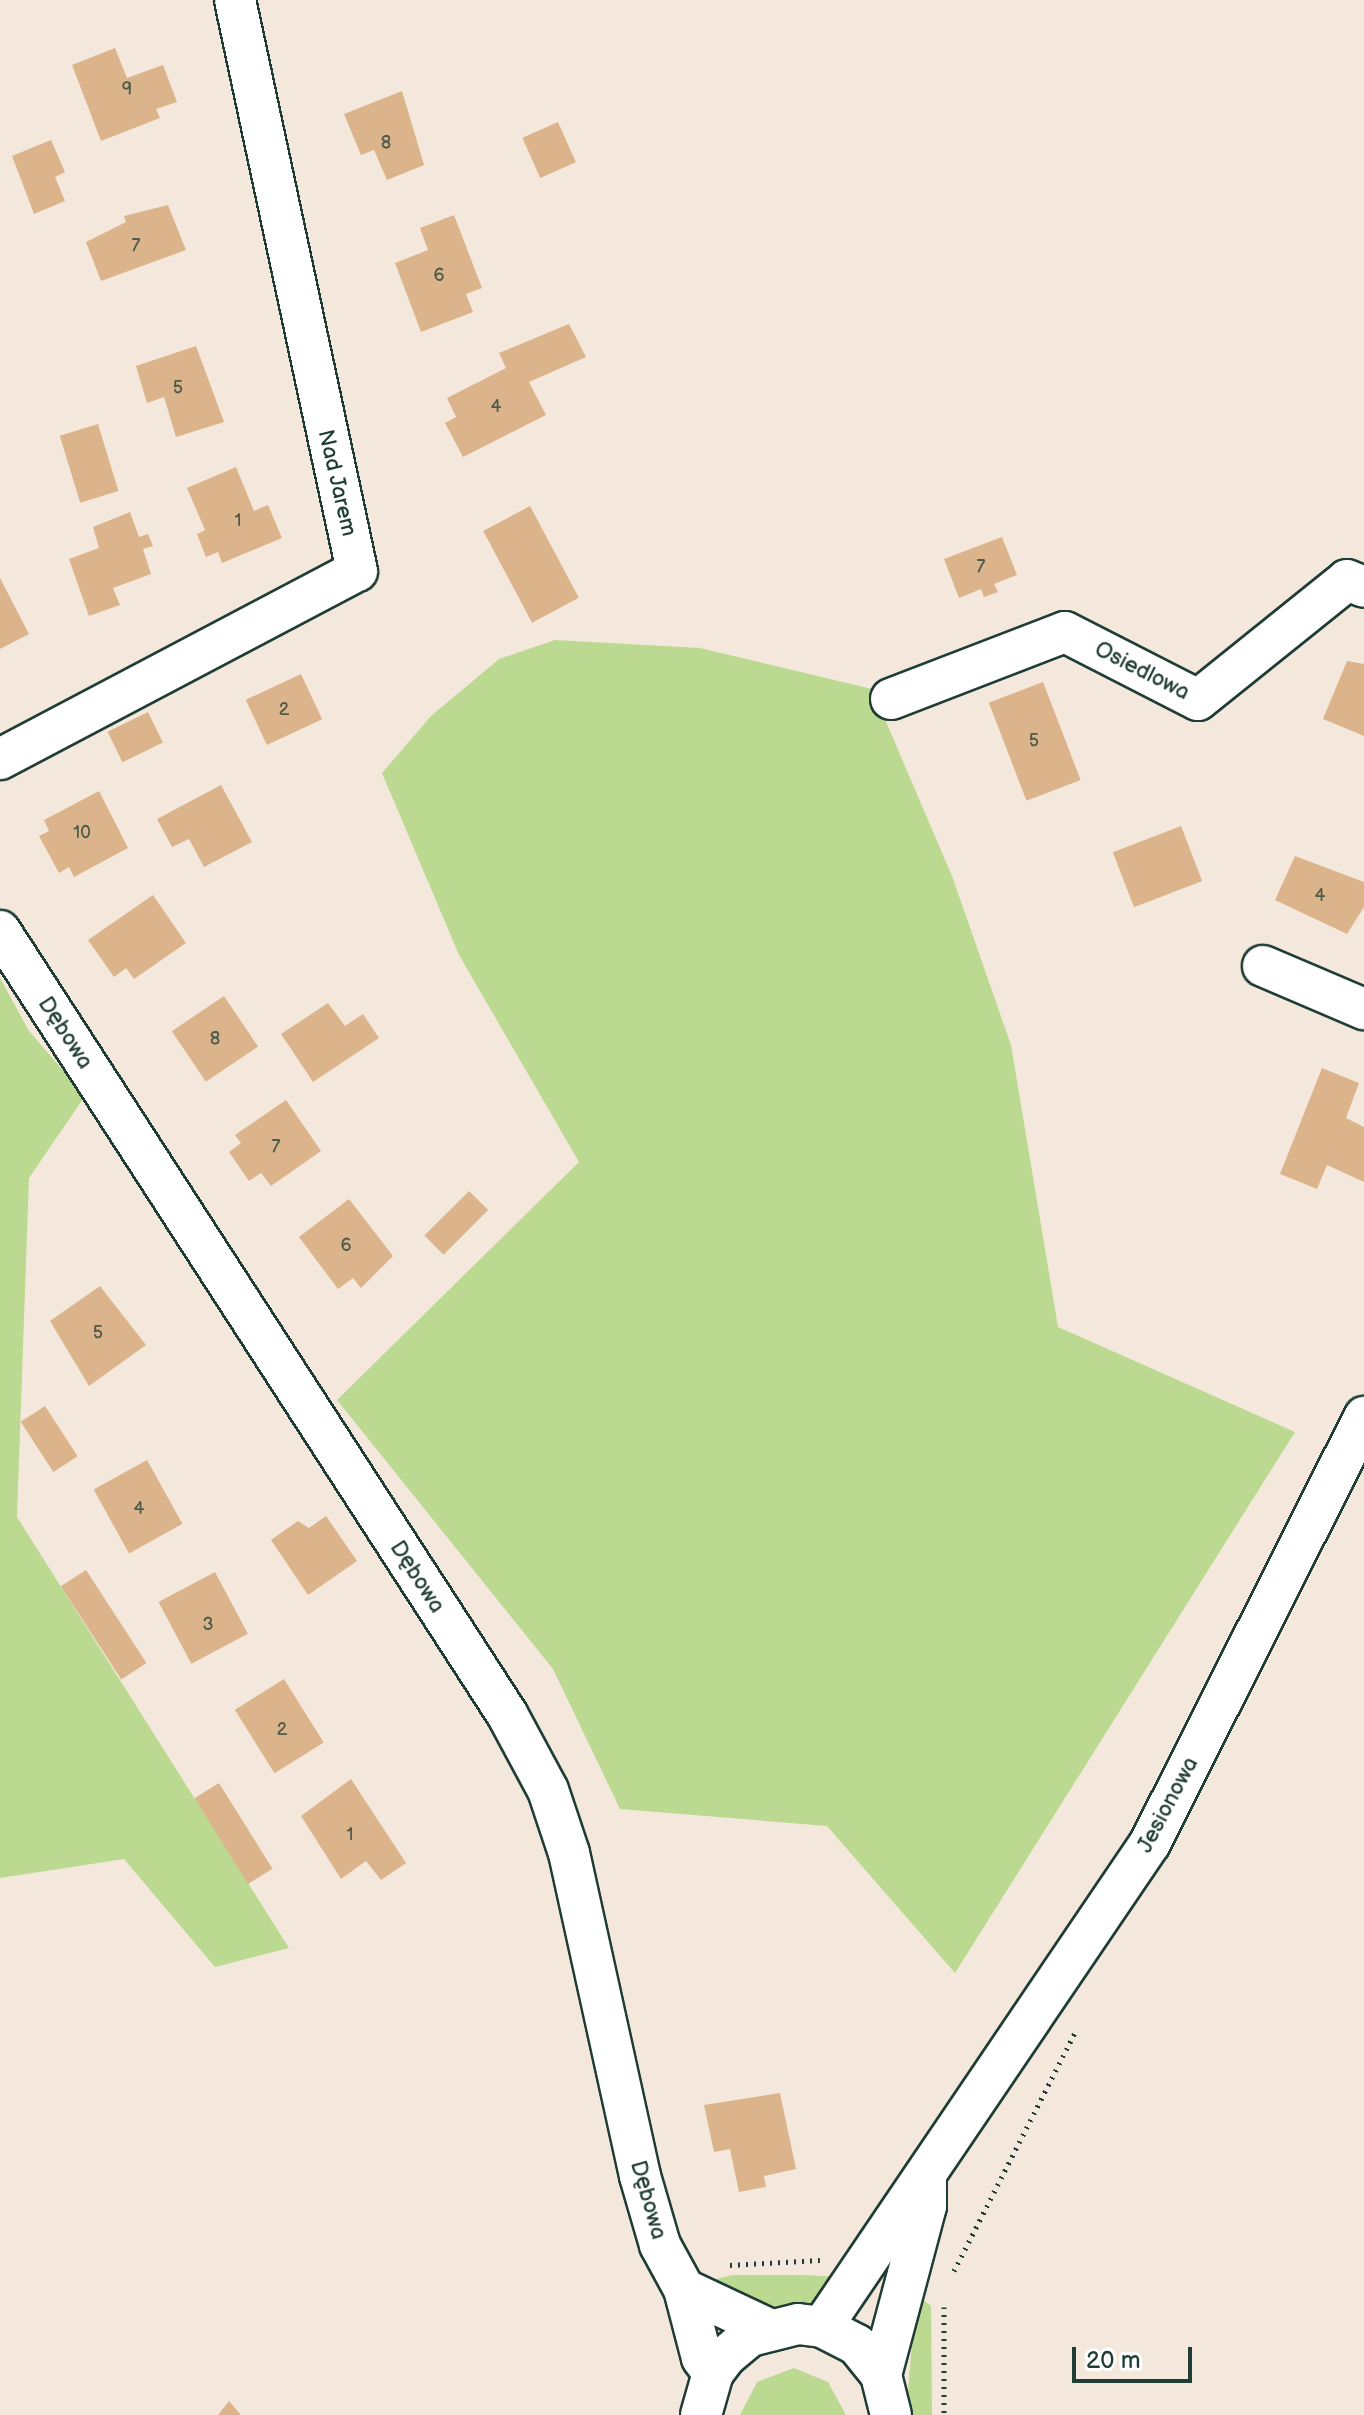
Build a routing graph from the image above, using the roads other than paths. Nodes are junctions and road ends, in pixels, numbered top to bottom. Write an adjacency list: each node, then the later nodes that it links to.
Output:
1 (235, 0): 4 (street, Nad Jarem)
2 (1364, 587): 3 (street, Osiedlowa)
3 (891, 699)
4 (0, 759)
5 (0, 931): 10 (street, Dębowa)
6 (1263, 966): 7 (street)
7 (1364, 1009)
8 (1364, 1417): 9 (street, Jesionowa)
9 (926, 2166): 11 (street, Jesionowa); 14 (street)
10 (684, 2289): 12 (street); 13 (street, Dębowa)
11 (822, 2327): 12 (street); 14 (street)
12 (769, 2329): 13 (street)
13 (713, 2373): 15 (street)
14 (881, 2375): 16 (street)
15 (701, 2415)
16 (891, 2415)

